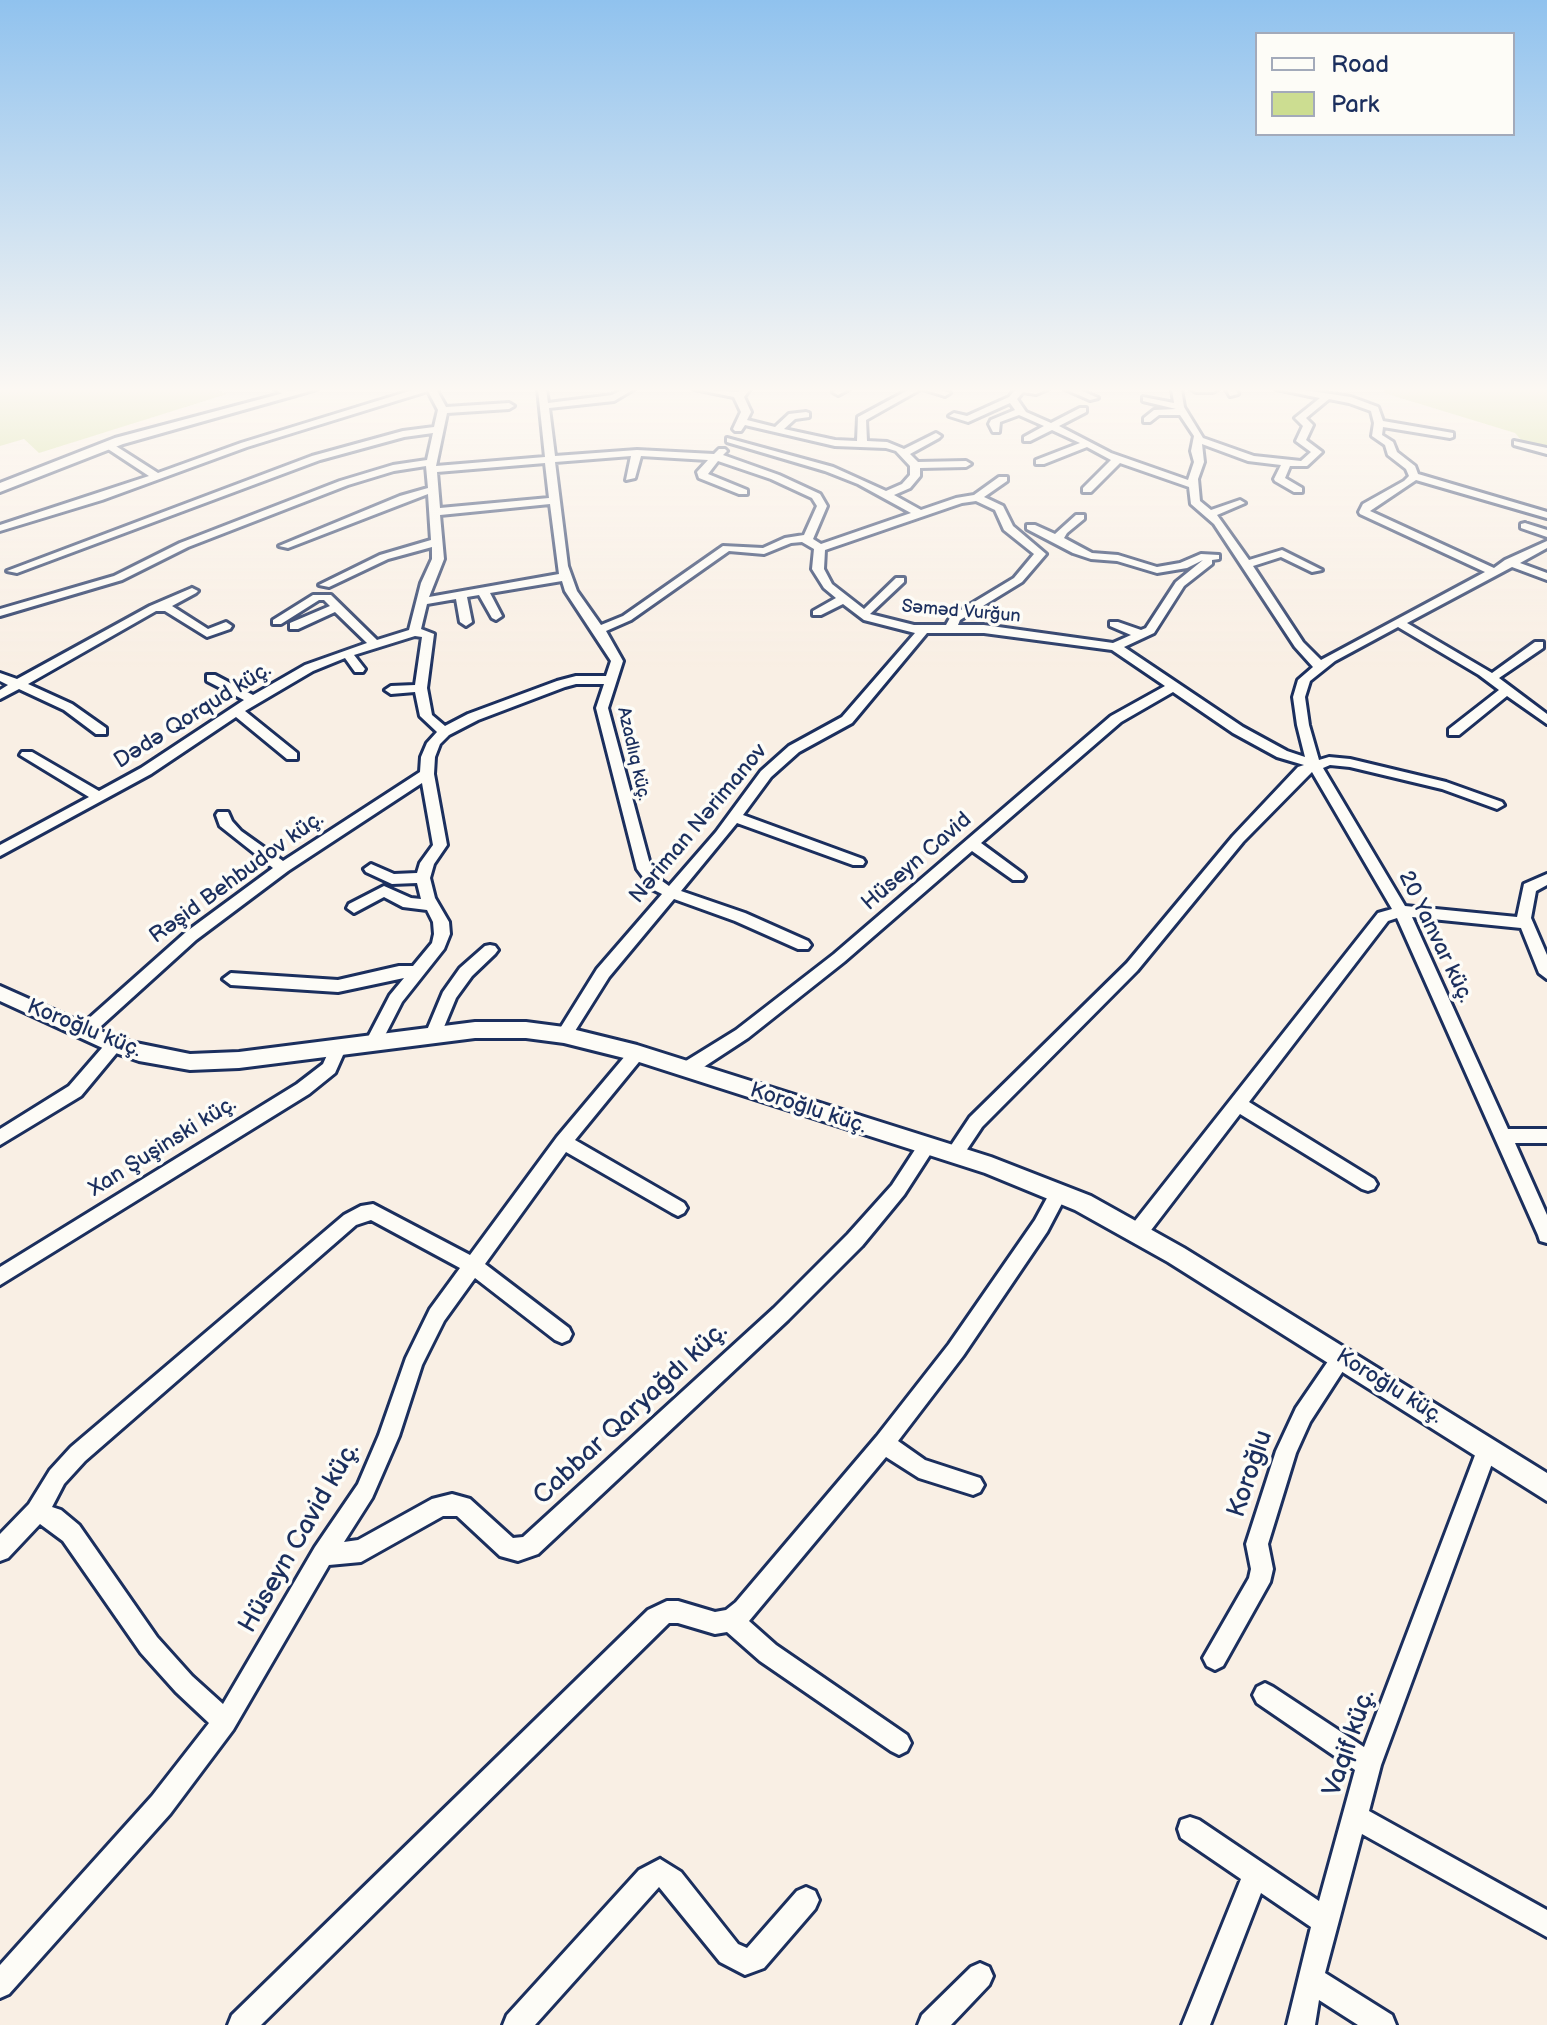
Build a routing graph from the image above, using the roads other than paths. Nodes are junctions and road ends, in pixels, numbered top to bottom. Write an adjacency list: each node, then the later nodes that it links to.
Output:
1 (137, 484): 32 (street)
2 (248, 484): 45 (street)
3 (343, 484): 58 (street)
4 (431, 484): 17 (street)
5 (554, 484): 23 (street, Azadlıq küç.)
6 (722, 484): 20 (street)
7 (789, 484): 34 (street)
8 (861, 484): 21 (street)
9 (909, 484): 21 (street)
10 (997, 484): 22 (street)
11 (1094, 484): 18 (street)
12 (1189, 484): 16 (street)
13 (1287, 484): 19 (street)
14 (1407, 484): 46 (street)
15 (1440, 484): 28 (street)
16 (1193, 485): 27 (street)
17 (431, 490): 25 (street); 38 (street)
18 (1087, 490)
19 (1298, 490)
20 (743, 492)
21 (887, 494): 26 (street)
22 (977, 498): 26 (street); 69 (street)
23 (556, 500): 25 (street); 47 (street, Azadlıq küç.)
24 (1240, 503): 27 (street)
25 (434, 512): 36 (street)
26 (921, 514): 39 (street)
27 (1210, 514): 40 (street)
28 (1547, 515)
29 (1080, 517): 35 (street)
30 (1525, 526): 33 (street)
31 (1031, 527): 35 (street)
32 (0, 528)
33 (1547, 534)
34 (808, 539): 39 (street); 71 (street)
35 (1058, 539): 43 (street)
36 (438, 542): 50 (street); 55 (street)
37 (1547, 544): 41 (street)
38 (284, 546)
39 (820, 548): 54 (street, Səməd Vurğun)
40 (1234, 548): 42 (street); 43 (street)
41 (1509, 562): 46 (street); 48 (street)
42 (1246, 564): 44 (street); 79 (street)
43 (1189, 568): 74 (street)
44 (1316, 570)
45 (13, 571)
46 (1492, 571): 65 (street)
47 (564, 577): 52 (street); 71 (street, Azadlıq küç.)
48 (1547, 577)
49 (900, 580): 60 (street)
50 (325, 585)
51 (192, 591): 56 (street)
52 (483, 592): 53 (street); 61 (street)
53 (461, 597): 55 (street); 64 (street)
54 (842, 600): 59 (street); 60 (street, Səməd Vurğun)
55 (421, 602): 73 (street)
56 (162, 606): 67 (street); 85 (street)
57 (337, 607): 63 (street); 68 (street); 75 (street)
58 (0, 613)
59 (817, 613)
60 (860, 614): 62 (street, Səməd Vurğun)
61 (496, 616)
62 (873, 621): 70 (street, Səməd Vurğun); 72 (street)
63 (277, 622)
64 (466, 622)
65 (1397, 622): 79 (street); 83 (street)
66 (1114, 624): 74 (street)
67 (226, 626)
68 (294, 626)
69 (951, 627): 70 (street, Səməd Vurğun); 77 (street, Səməd Vurğun)
70 (923, 629): 104 (street, Nəriman Nərimanov)
71 (599, 630): 84 (street, Azadlıq küç.)
72 (861, 631)
73 (414, 632): 75 (street, Dədə Qorqud küç.); 87 (street)
74 (1143, 635): 77 (street)
75 (374, 643): 78 (street, Dədə Qorqud küç.)
76 (1539, 645): 83 (street)
77 (1115, 647): 86 (street, Səməd Vurğun)
78 (347, 653): 80 (street); 91 (street, Dədə Qorqud küç.)
79 (1319, 666): 99 (street, 20 Yanvar küç.)
80 (359, 669)
81 (0, 677): 85 (street)
82 (211, 678): 91 (street)
83 (1492, 678): 89 (street)
84 (612, 680): 95 (street); 113 (street, Azadlıq küç.)
85 (18, 684): 90 (street); 94 (street)
86 (1174, 686): 99 (street, Səməd Vurğun); 105 (street, Hüseyn Cavid)
87 (421, 688): 88 (street); 95 (street)
88 (391, 690)
89 (1507, 690): 93 (street); 96 (street)
90 (0, 695)
91 (253, 700): 92 (street, Dədə Qorqud küç.)
92 (237, 711): 98 (street); 101 (street, Dədə Qorqud küç.)
93 (1547, 720)
94 (101, 731)
95 (444, 732): 100 (street)
96 (1454, 732)
97 (27, 755): 101 (street)
98 (292, 756)
99 (1314, 764): 102 (street, Səməd Vurğun); 116 (street, 20 Yanvar küç.); 138 (street)
100 (427, 774): 108 (street, Rəşid Behbudov küç.); 111 (street)
101 (99, 797): 106 (street, Dədə Qorqud küç.)
102 (1497, 805)
103 (223, 815): 108 (street)
104 (735, 817): 107 (street); 113 (street, Nəriman Nərimanov)
105 (972, 844): 110 (street); 131 (street, Hüseyn Cavid)
106 (0, 851)
107 (858, 862)
108 (283, 868): 124 (street, Rəşid Behbudov küç.)
109 (371, 869): 111 (street)
110 (1018, 877)
111 (423, 878): 114 (street)
112 (1547, 879): 117 (street)
113 (669, 892): 118 (street); 126 (street, Nəriman Nərimanov)
114 (431, 905): 115 (street); 120 (street)
115 (354, 908)
116 (1401, 911): 117 (street); 132 (street); 133 (street, 20 Yanvar küç.)
117 (1524, 923): 121 (street)
118 (803, 945)
119 (490, 950): 125 (street)
120 (417, 972): 122 (street); 127 (street)
121 (1547, 973)
122 (231, 979)
123 (0, 993): 124 (street, Koroğlu küç.)
124 (84, 1032): 128 (street, Koroğlu küç.)
125 (433, 1035): 126 (street, Koroğlu küç.); 127 (street, Koroğlu küç.)
126 (564, 1035): 130 (street, Koroğlu küç.)
127 (374, 1041): 129 (street, Koroğlu küç.)
128 (114, 1045): 129 (street, Koroğlu küç.); 135 (street)
129 (339, 1046): 145 (street, Xan Şuşinski küç.)
130 (637, 1053): 131 (street, Koroğlu küç.); 136 (street, Hüseyn Cavid küç.)
131 (687, 1069): 137 (street, Koroğlu küç.)
132 (1238, 1104): 139 (street); 142 (street)
133 (1502, 1136): 134 (street); 143 (street, 20 Yanvar küç.)
134 (1547, 1136)
135 (0, 1138)
136 (563, 1142): 141 (street); 144 (street, Hüseyn Cavid küç.)
137 (926, 1147): 138 (street, Koroğlu küç.); 154 (street, Cabbar Qaryağdı küç.)
138 (954, 1155): 140 (street, Koroğlu küç.)
139 (1368, 1184)
140 (1059, 1192): 142 (street, Koroğlu küç.); 148 (street)
141 (678, 1208)
142 (1138, 1232): 147 (street, Koroğlu küç.)
143 (1547, 1235)
144 (472, 1265): 146 (street); 152 (street); 154 (street, Hüseyn Cavid küç.)
145 (0, 1277)
146 (562, 1334)
147 (1342, 1357): 149 (street, Koroğlu küç.); 156 (street, Koroğlu)
148 (884, 1443): 150 (street); 155 (street)
149 (1487, 1450): 151 (street, Koroğlu küç.); 160 (street, Vaqif küç.)
150 (973, 1485)
151 (1547, 1488)
152 (37, 1512): 153 (street); 158 (street)
153 (0, 1550)
154 (323, 1555): 158 (street, Hüseyn Cavid küç.)
155 (731, 1620): 159 (street); 170 (street)
156 (1215, 1658)
157 (1265, 1695): 160 (street)
158 (225, 1722): 169 (street, Hüseyn Cavid küç.)
159 (899, 1743)
160 (1369, 1765): 161 (street, Vaqif küç.)
161 (1354, 1816): 165 (street, Vaqif küç.); 166 (street)
162 (1190, 1829): 163 (street)
163 (1255, 1876): 165 (street); 173 (street)
164 (806, 1900): 171 (street)
165 (1324, 1920): 168 (street, Vaqif küç.)
166 (1547, 1924)
167 (980, 1976): 172 (street)
168 (1310, 1979): 174 (street, Vaqif küç.); 175 (street)
169 (0, 1985)
170 (242, 2025)
171 (517, 2025)
172 (932, 2025)
173 (1196, 2025)
174 (1301, 2025)
175 (1382, 2025)

